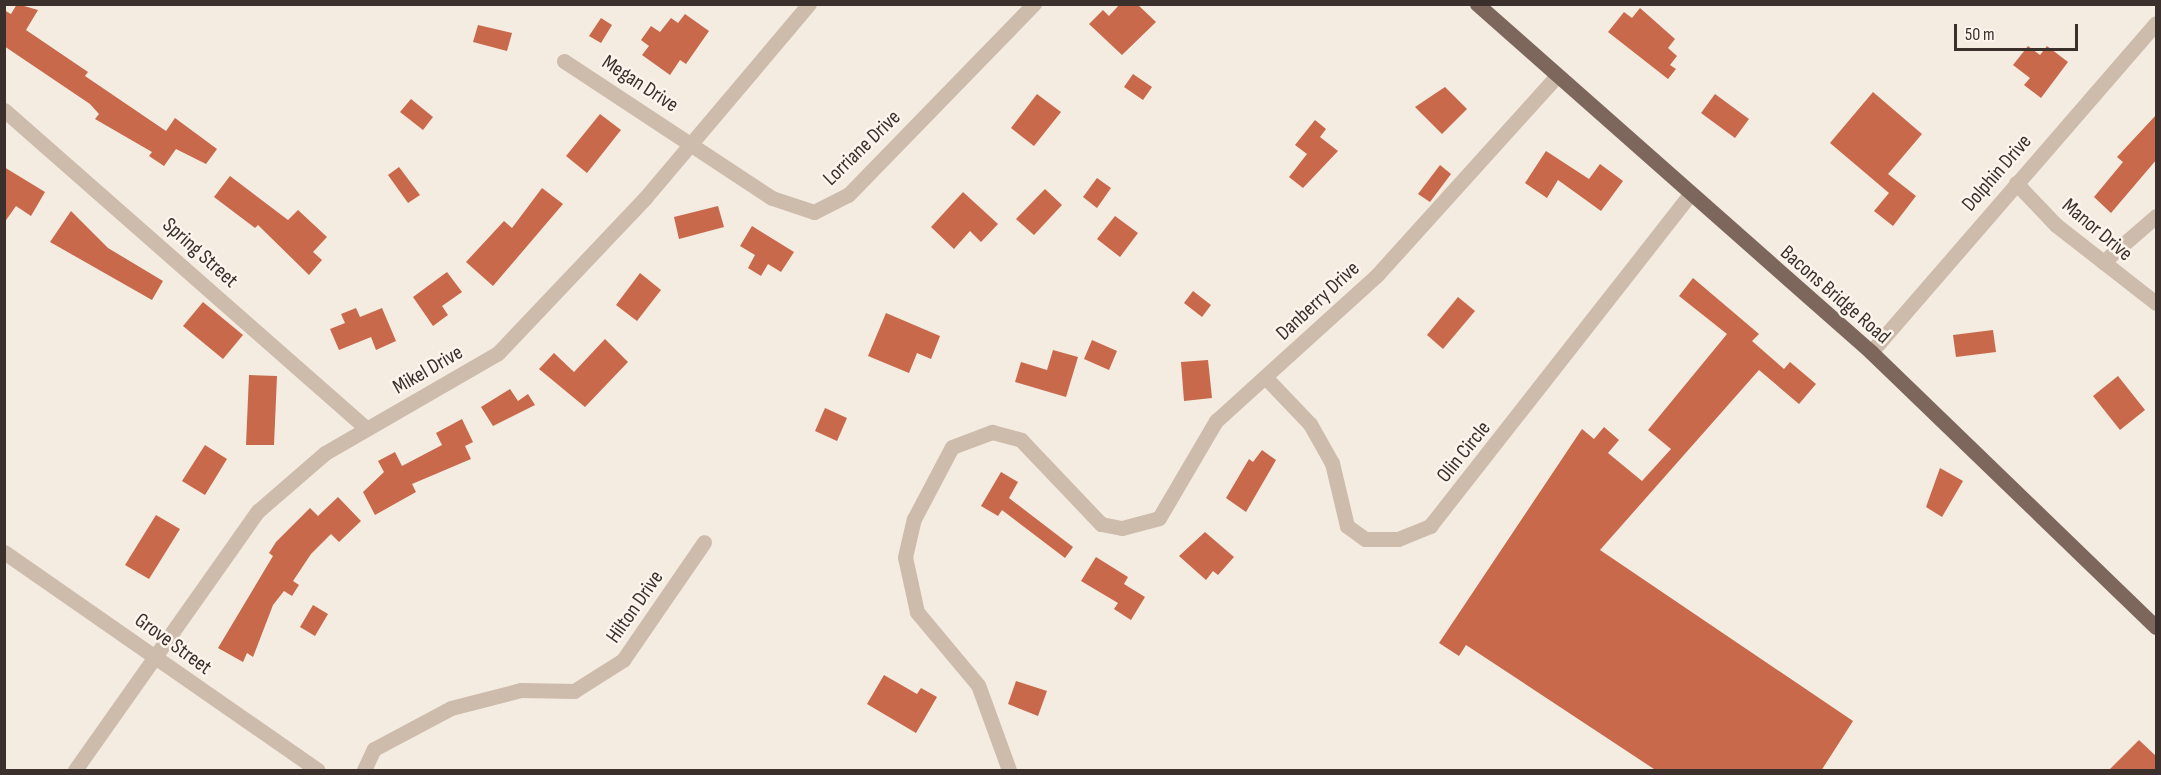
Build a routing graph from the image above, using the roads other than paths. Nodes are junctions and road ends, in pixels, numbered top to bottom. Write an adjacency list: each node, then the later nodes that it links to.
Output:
1 (809, 4): 8 (street, Mikel Drive)
2 (1035, 4): 8 (street, Lorriane Drive)
3 (1477, 4): 6 (main road, Bacons Bridge Road)
4 (2157, 23): 9 (street, Dolphin Drive)
5 (564, 61): 8 (street, Megan Drive)
6 (1557, 76): 10 (main road, Bacons Bridge Road); 15 (street, Danberry Drive)
7 (4, 110): 16 (street, Spring Street)
8 (691, 143): 16 (street, Mikel Drive)
9 (2016, 183): 12 (street, Manor Drive); 14 (street, Dolphin Drive)
10 (1689, 196): 14 (main road, Bacons Bridge Road); 15 (street, Olin Circle)
11 (2157, 216): 12 (street)
12 (2103, 262): 13 (street, Manor Drive)
13 (2157, 303)
14 (1871, 352): 19 (main road, Bacons Bridge Road)
15 (1267, 379): 24 (street, Danberry Drive)
16 (367, 429): 20 (street, Mikel Drive)
17 (704, 542): 23 (street, Hilton Drive)
18 (4, 552): 20 (street, Grove Street)
19 (2157, 627)
20 (153, 657): 21 (street, Mikel Drive); 22 (street, Grove Street)
21 (75, 771)
22 (318, 771)
23 (364, 771)
24 (1009, 771)

